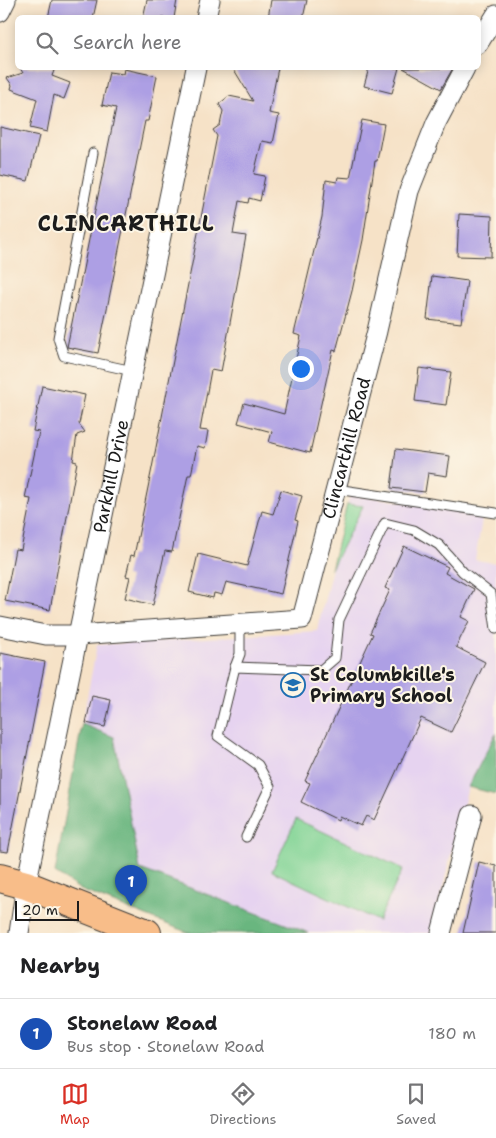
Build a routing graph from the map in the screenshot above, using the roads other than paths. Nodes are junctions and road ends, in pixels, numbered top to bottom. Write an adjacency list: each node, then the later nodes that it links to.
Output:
1 (6, 0): 3 (street)
2 (210, 0): 4 (street)
3 (0, 11)
4 (207, 15)
5 (496, 15): 6 (street)
6 (481, 39)
7 (196, 70): 10 (street, Parkhill Drive)
8 (464, 70): 11 (street, Clincarthill Road)
9 (93, 153): 10 (lane)
10 (133, 371): 16 (street, Parkhill Drive)
11 (336, 489): 12 (lane); 13 (street, Clincarthill Road)
12 (496, 513)
13 (240, 622): 16 (street, Clincarthill Road); 17 (lane)
14 (0, 626): 16 (street, Clincarthill Road)
15 (496, 629): 17 (lane)
16 (78, 635): 21 (street, Parkhill Drive)
17 (235, 667): 19 (lane)
18 (472, 816): 24 (street)
19 (246, 837)
20 (0, 878): 21 (main road)
21 (26, 884): 22 (street, Parkhill Drive); 23 (main road)
22 (19, 933)
23 (147, 933)
24 (441, 933)

